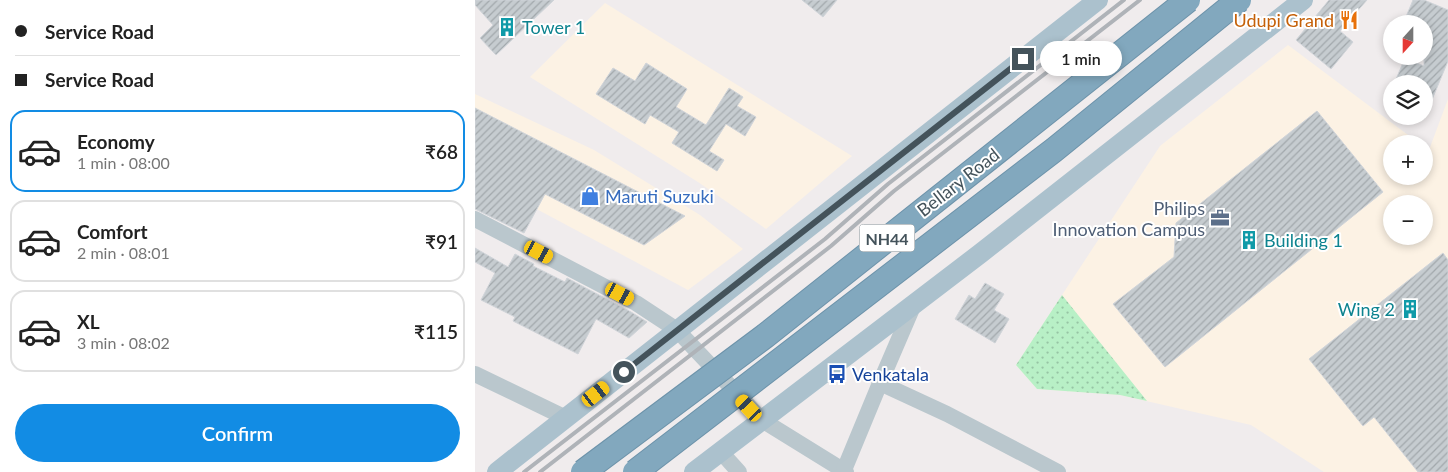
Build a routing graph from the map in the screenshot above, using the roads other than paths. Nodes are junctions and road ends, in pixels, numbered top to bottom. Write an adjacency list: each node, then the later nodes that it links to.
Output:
1 (1098, 0): 7 (main road)
2 (1188, 0): 16 (highway, Bellary Road / NH44, bridge)
3 (1239, 0): 17 (highway, Bellary Road / NH44, bridge)
4 (1303, 0): 6 (main road)
5 (475, 219): 7 (street)
6 (915, 304): 9 (street); 11 (main road)
7 (677, 330): 10 (main road); 11 (street)
8 (475, 374): 10 (street)
9 (880, 383): 13 (street); 14 (street)
10 (566, 418): 15 (main road)
11 (762, 420): 12 (main road); 14 (street)
12 (721, 452): 18 (main road); 19 (street)
13 (1049, 470)
14 (845, 471)
15 (497, 472)
16 (583, 472)
17 (635, 472)
18 (694, 472)
19 (739, 472)

